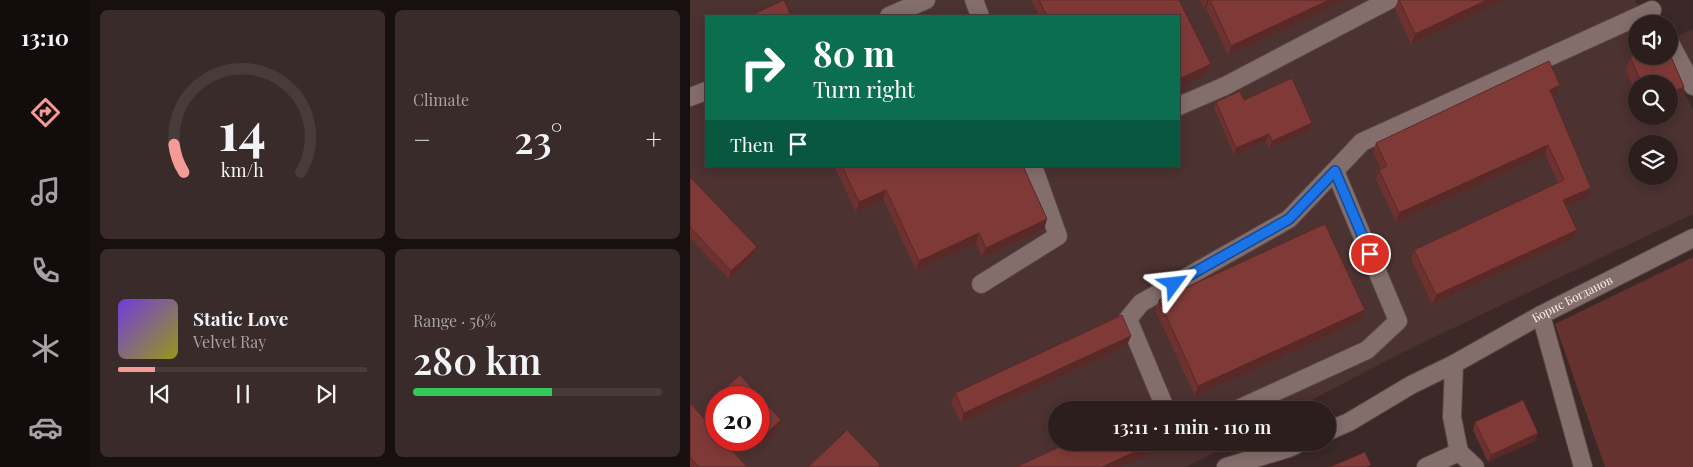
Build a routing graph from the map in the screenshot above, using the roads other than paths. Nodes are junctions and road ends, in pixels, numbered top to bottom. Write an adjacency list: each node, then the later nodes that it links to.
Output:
1 (926, 0): 6 (street)
2 (974, 0): 7 (street)
3 (1389, 0): 4 (street)
4 (1369, 4): 12 (street)
5 (1652, 11): 14 (street)
6 (891, 15)
7 (980, 15)
8 (1678, 58): 9 (street)
9 (1693, 86)
10 (705, 91): 11 (street)
11 (690, 97)
12 (1180, 106)
13 (1033, 167): 16 (street)
14 (1335, 171): 19 (street); 20 (street)
15 (1693, 238): 17 (street, Борис Богданов)
16 (981, 284)
17 (1541, 315): 18 (street, Борис Богданов); 27 (street)
18 (1454, 364): 21 (street, Борис Богданов); 23 (street)
19 (1162, 401)
20 (1256, 401)
21 (1336, 428)
22 (1279, 451): 24 (street)
23 (1459, 452): 25 (street); 26 (street)
24 (1226, 467)
25 (1426, 467)
26 (1475, 467)
27 (1583, 467)

